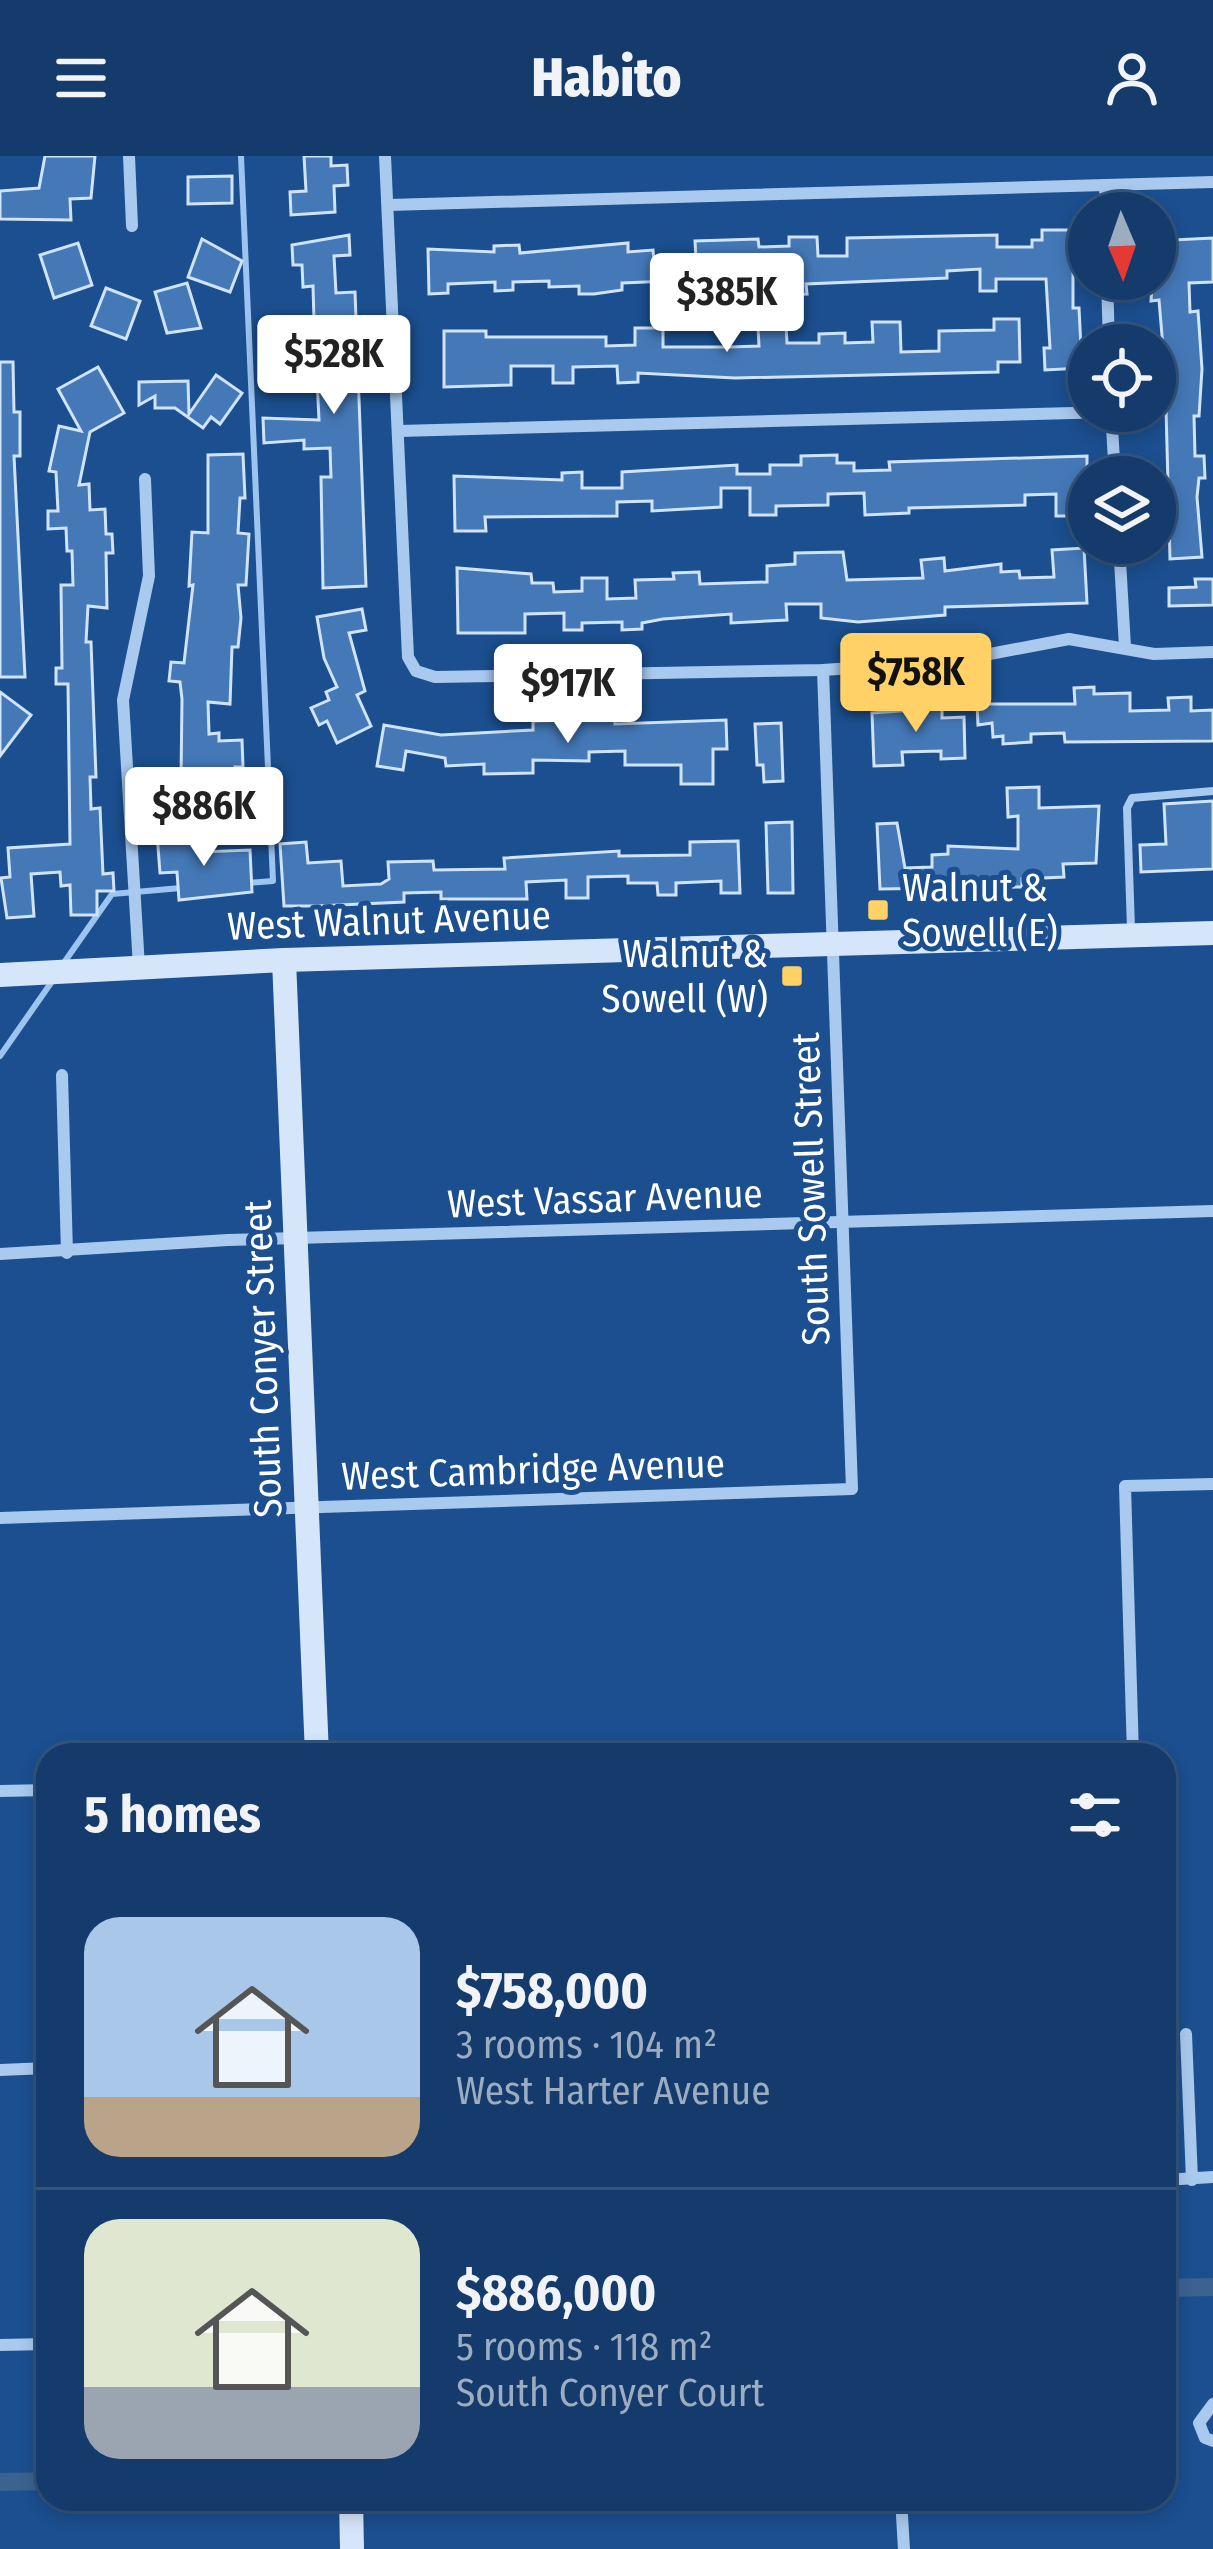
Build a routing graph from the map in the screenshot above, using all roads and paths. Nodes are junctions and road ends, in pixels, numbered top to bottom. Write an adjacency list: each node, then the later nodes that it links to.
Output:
1 (129, 156): 7 (street)
2 (385, 156): 6 (street)
3 (1213, 182): 4 (street)
4 (1105, 184): 5 (street); 6 (street)
5 (1105, 192)
6 (389, 205): 9 (street)
7 (132, 226)
8 (1068, 413): 9 (street)
9 (399, 431): 14 (street)
10 (145, 478): 20 (street)
11 (1120, 564): 12 (street)
12 (1125, 647): 13 (street); 14 (street)
13 (1213, 652)
14 (823, 670): 18 (street, South Sowell Street)
15 (1213, 791): 17 (lane)
16 (1213, 932): 17 (main road, West Walnut Avenue)
17 (1131, 935): 18 (main road, West Walnut Avenue)
18 (832, 943): 19 (main road, West Walnut Avenue); 24 (street, South Sowell Street)
19 (284, 960): 20 (main road, West Walnut Avenue); 25 (main road, South Conyer Street)
20 (139, 968): 21 (main road, West Walnut Avenue)
21 (0, 975)
22 (62, 1075): 26 (street)
23 (1213, 1211): 24 (street, West Vassar Avenue)
24 (844, 1223): 25 (street, West Vassar Avenue); 29 (street, South Sowell Street)
25 (294, 1238): 26 (street, West Vassar Avenue); 30 (main road, South Conyer Street)
26 (67, 1253): 27 (street, West Vassar Avenue)
27 (0, 1254)
28 (1213, 1484): 33 (street)
29 (852, 1489): 30 (street, West Cambridge Avenue)
30 (304, 1508): 31 (street, West Cambridge Avenue); 32 (main road, South Conyer Street)
31 (0, 1517)
32 (315, 1743)
33 (1133, 1743)
34 (36, 1790): 35 (street)
35 (0, 1791)
36 (1186, 2034): 41 (street)
37 (36, 2068): 38 (street)
38 (0, 2070)
39 (1213, 2176): 41 (street)
40 (1176, 2180): 41 (street)
41 (1192, 2180)
42 (36, 2344): 43 (street)
43 (0, 2345)
44 (1213, 2404): 45 (street)
45 (1213, 2441)
46 (351, 2511): 48 (main road)
47 (902, 2511): 49 (street)
48 (352, 2549)
49 (904, 2549)

